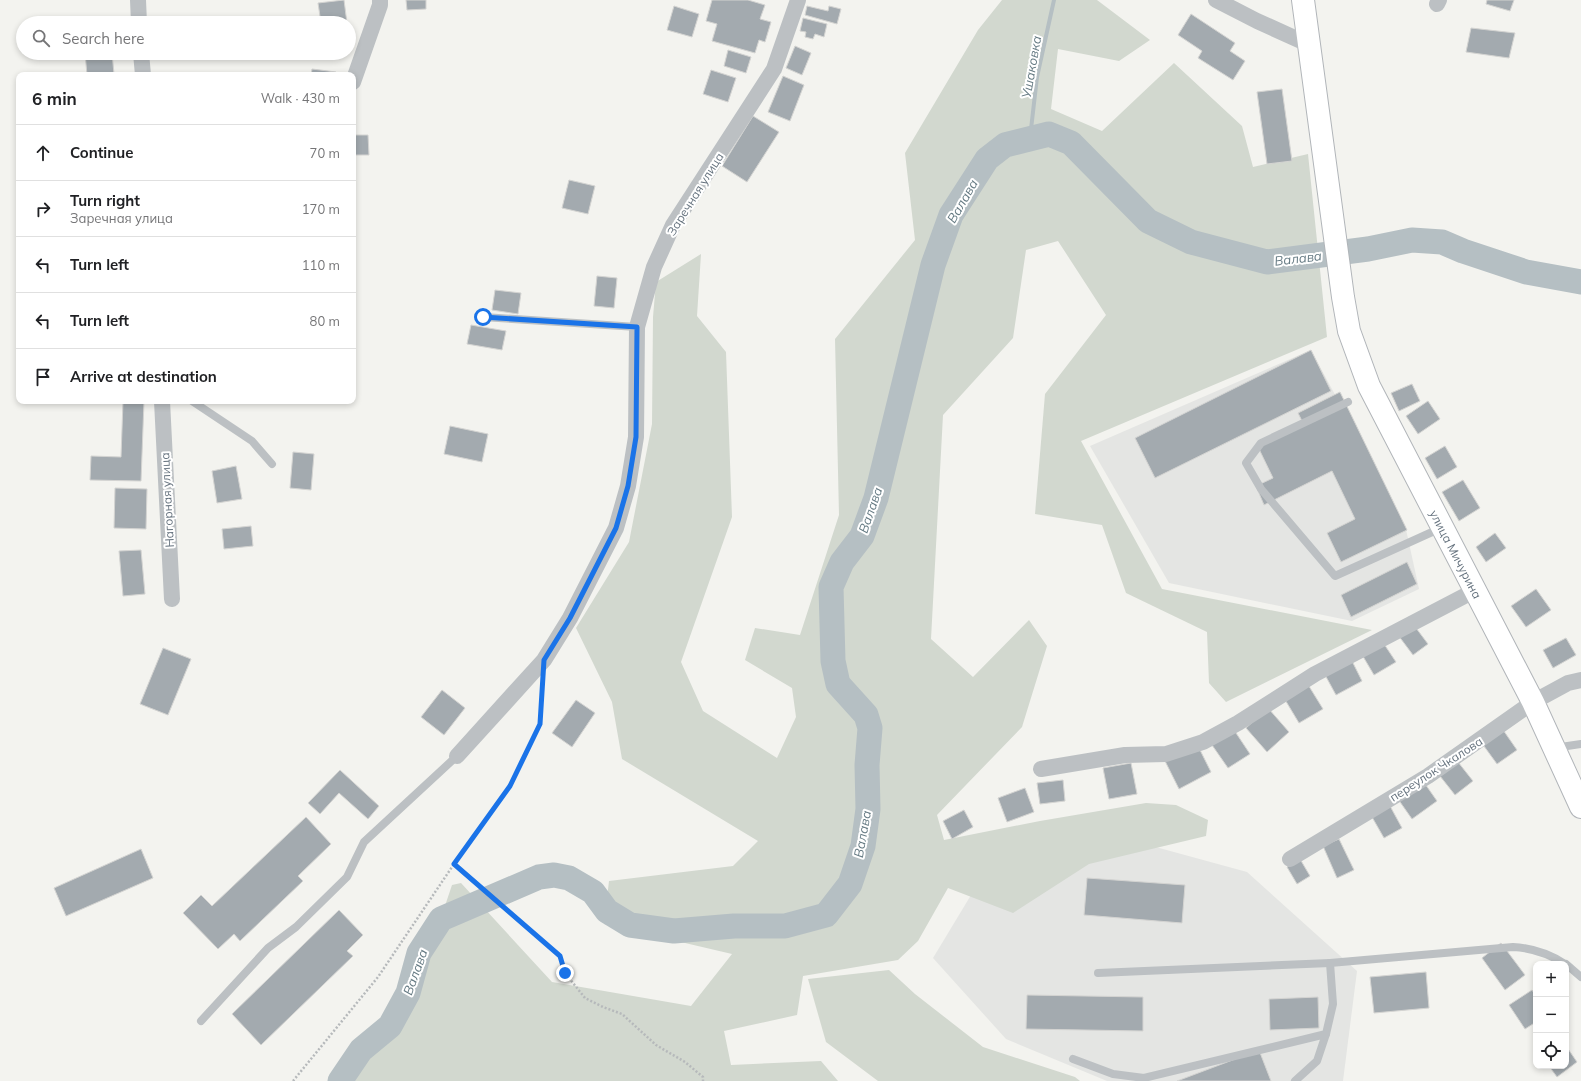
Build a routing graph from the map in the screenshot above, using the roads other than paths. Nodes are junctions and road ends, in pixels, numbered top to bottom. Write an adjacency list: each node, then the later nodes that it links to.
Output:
1 (138, 0): 6 (street)
2 (380, 0): 10 (street)
3 (798, 0): 12 (street, Заречная улица)
4 (1216, 0): 7 (street)
5 (1302, 0): 7 (main road, улица Мичурина)
6 (139, 16)
7 (1310, 45): 17 (main road, улица Мичурина)
8 (141, 60): 9 (street)
9 (142, 72)
10 (356, 73)
11 (483, 317): 12 (lane)
12 (637, 327): 24 (street, Заречная улица)
13 (1348, 402): 17 (lane)
14 (162, 404): 19 (street, Нагорная улица)
15 (196, 404): 16 (lane)
16 (272, 464)
17 (1441, 528): 18 (main road, улица Мичурина)
18 (1474, 592): 21 (main road, улица Мичурина); 25 (street)
19 (172, 598)
20 (1581, 680): 21 (street, переулок Чкалова)
21 (1533, 702): 23 (main road, улица Мичурина); 27 (street, переулок Чкалова)
22 (1581, 744): 23 (lane)
23 (1554, 748): 26 (main road, улица Мичурина)
24 (457, 756): 33 (lane)
25 (1041, 769)
26 (1581, 807)
27 (1290, 858)
28 (1561, 961): 29 (lane)
29 (1330, 963): 31 (lane); 34 (lane)
30 (1569, 967): 32 (lane)
31 (1098, 973)
32 (1581, 977)
33 (201, 1021)
34 (1326, 1034): 35 (lane); 36 (lane)
35 (1073, 1059)
36 (1295, 1081)

